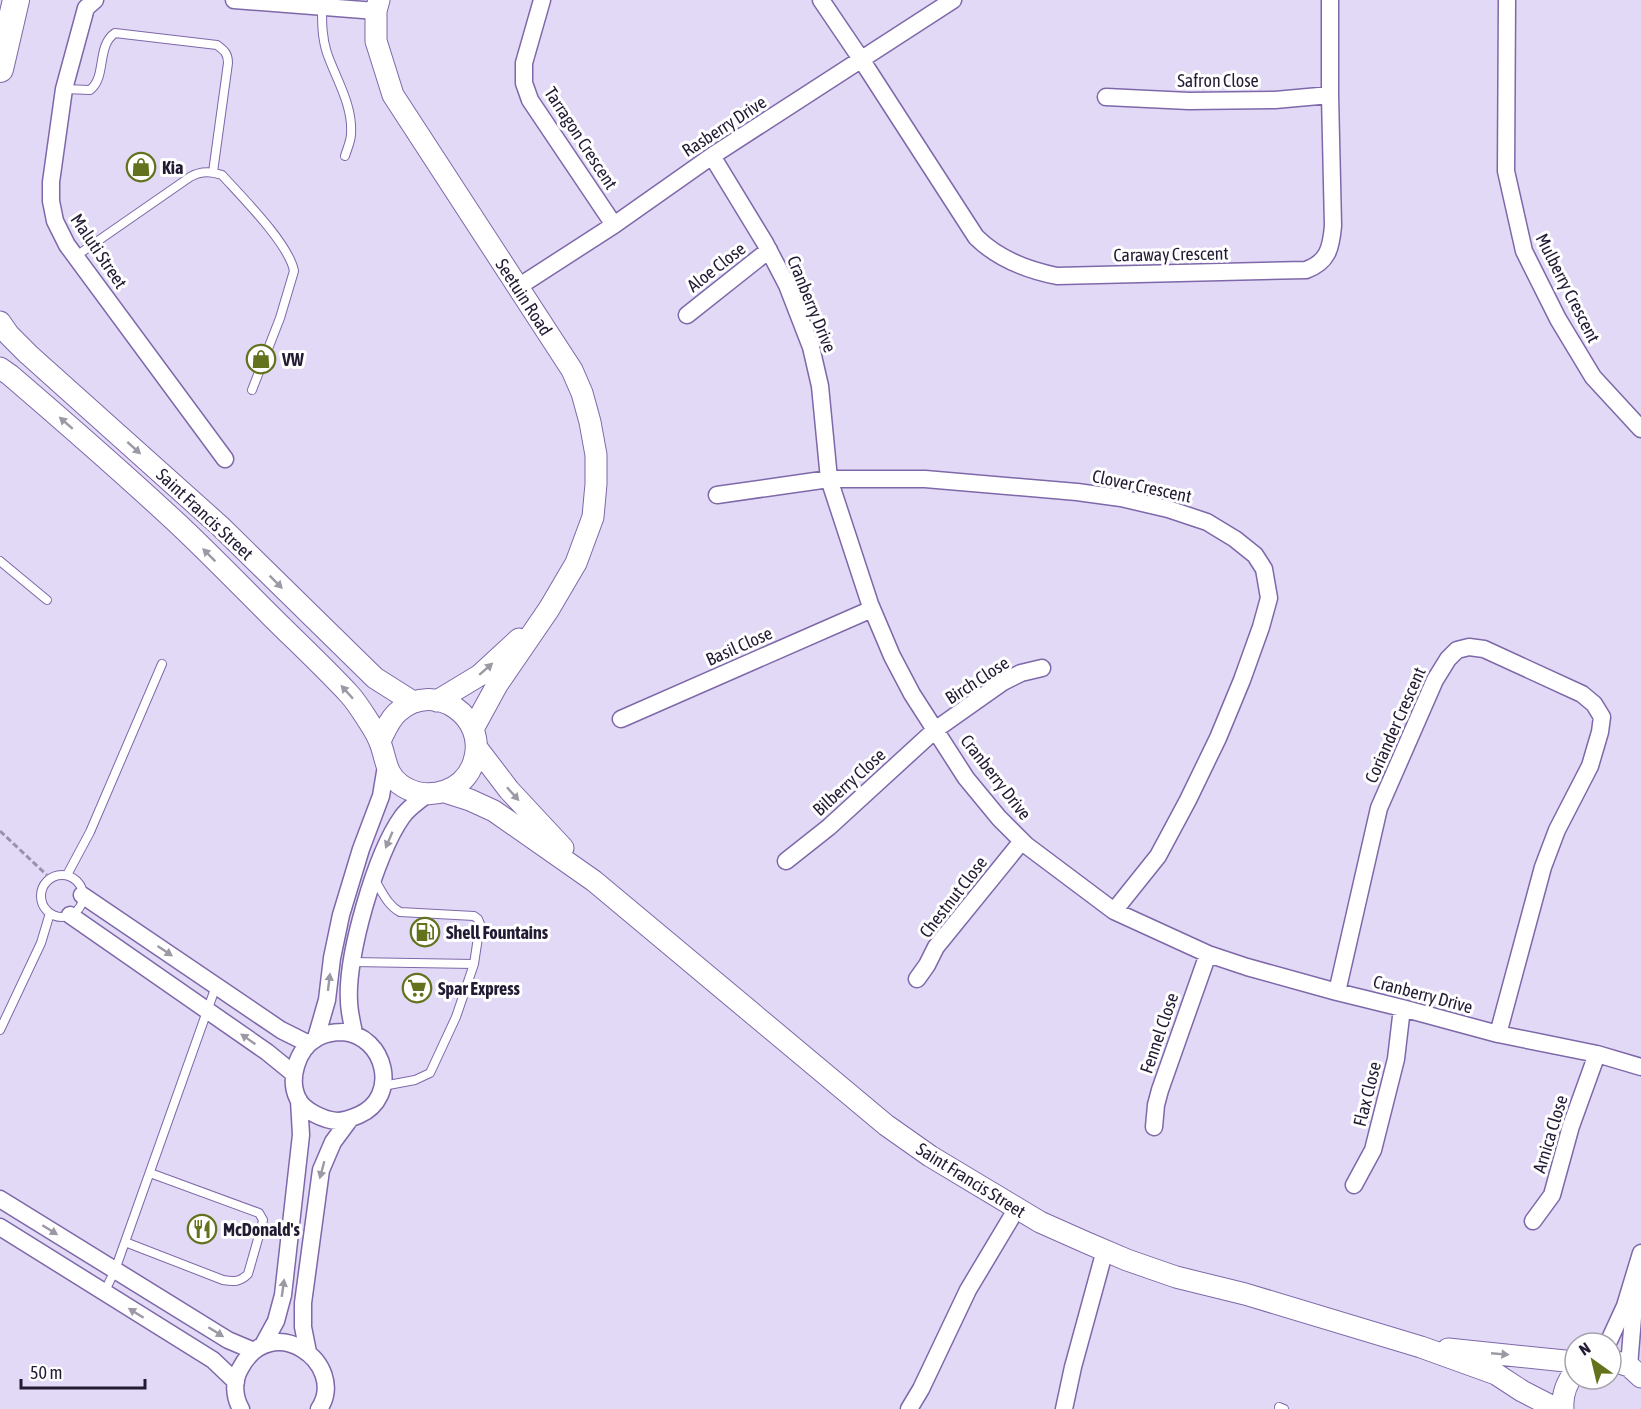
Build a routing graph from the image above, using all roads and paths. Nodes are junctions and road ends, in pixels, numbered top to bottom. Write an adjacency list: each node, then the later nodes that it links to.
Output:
1 (16, 0): 12 (main road)
2 (95, 0): 13 (street, Maluti Street)
3 (234, 0): 10 (street)
4 (542, 0): 19 (street, Tarragon Crescent)
5 (821, 0): 11 (street)
6 (953, 0): 11 (street, Rasberry Drive)
7 (1330, 0): 14 (street, Caraway Crescent)
8 (1507, 0): 27 (street, Mulberry Crescent)
9 (378, 6): 10 (street); 22 (street, Seetuin Road)
10 (322, 7): 16 (lane)
11 (861, 59): 14 (street, Caraway Crescent); 17 (street, Rasberry Drive)
12 (0, 69)
13 (64, 89): 18 (lane); 21 (street, Maluti Street)
14 (1330, 95): 15 (street, Safron Close)
15 (1106, 97)
16 (345, 156)
17 (712, 156): 19 (street, Rasberry Drive); 20 (street, Cranberry Drive)
18 (213, 172): 21 (lane); 26 (lane)
19 (614, 225): 22 (street, Rasberry Drive)
20 (769, 250): 23 (street, Aloe Close); 29 (street, Cranberry Drive)
21 (76, 256): 28 (street, Maluti Street)
22 (518, 287): 33 (street, Seetuin Road)
23 (687, 315)
24 (0, 322): 38 (street, Saint Francis Street, one-way to 38)
25 (0, 368): 42 (street, one-way to 25)
26 (252, 390)
27 (1641, 429)
28 (225, 459)
29 (829, 479): 30 (street, Clover Crescent); 34 (street, Cranberry Drive); 53 (street, Clover Crescent)
30 (717, 495)
31 (0, 561): 32 (lane)
32 (47, 600)
33 (549, 609): 37 (street, one-way to 33); 41 (street)
34 (872, 609): 39 (street, Basil Close); 40 (street, Cranberry Drive)
35 (162, 663): 48 (lane)
36 (1042, 668): 40 (street, Birch Close)
37 (437, 701): 38 (street, Saint Francis Street); 41 (street, Saint Francis Street)
38 (413, 702): 42 (street)
39 (621, 719)
40 (935, 730): 46 (street, Cranberry Drive); 47 (street, Bilberry Close)
41 (475, 739): 44 (street); 51 (street, Saint Francis Street, one-way to 51)
42 (380, 741): 43 (street)
43 (386, 766): 44 (street, Saint Francis Street); 69 (street, one-way to 43)
44 (435, 793): 50 (street, one-way to 50); 51 (street, Saint Francis Street)
45 (0, 831): 49 (path)
46 (1022, 841): 53 (street, Cranberry Drive); 61 (street, Chestnut Close)
47 (786, 861)
48 (67, 875): 49 (lane); 52 (lane)
49 (50, 878): 54 (lane)
50 (374, 879): 59 (street); 60 (lane)
51 (594, 880): 80 (street, Saint Francis Street)
52 (82, 895): 55 (lane); 56 (street)
53 (1114, 911): 57 (street, Cranberry Drive)
54 (50, 913): 55 (lane); 66 (lane)
55 (70, 915): 58 (street)
56 (144, 937): 58 (street); 62 (street, one-way to 62)
57 (1208, 954): 63 (street, Cranberry Drive); 76 (street, Fennel Close)
58 (134, 959): 65 (street)
59 (352, 962): 60 (lane); 67 (street)
60 (474, 964): 73 (lane)
61 (917, 979)
62 (216, 986): 65 (lane); 69 (street)
63 (1337, 992): 64 (street, Cranberry Drive); 68 (street, Coriander Crescent)
64 (1402, 1008): 68 (street, Cranberry Drive); 78 (street, Flax Close)
65 (208, 1011): 72 (street, one-way to 65); 77 (lane)
66 (0, 1030)
67 (354, 1033): 69 (street); 73 (street)
68 (1498, 1034): 70 (street, Cranberry Drive)
69 (312, 1041): 72 (street)
70 (1597, 1054): 71 (street, Cranberry Drive); 81 (street, Arnica Close)
71 (1641, 1067)
72 (294, 1074): 74 (street)
73 (383, 1086): 75 (street)
74 (298, 1100): 75 (street); 91 (street, one-way to 74)
75 (350, 1119): 93 (street, one-way to 93)
76 (1154, 1127)
77 (150, 1173): 83 (lane); 83 (lane)
78 (1354, 1185)
79 (0, 1199): 84 (street, one-way to 84)
80 (1017, 1208): 85 (street, Saint Francis Street); 100 (street)
81 (1533, 1221)
82 (0, 1227): 87 (street)
83 (125, 1242): 88 (lane)
84 (79, 1248): 87 (street); 88 (street)
85 (1105, 1250): 92 (street, Saint Francis Street); 101 (street)
86 (1639, 1261): 90 (street); 95 (street)
87 (66, 1269): 89 (street)
88 (115, 1270): 89 (lane); 91 (street, one-way to 91)
89 (104, 1293): 96 (street, one-way to 89)
90 (1614, 1331)
91 (259, 1347): 93 (street); 96 (street)
92 (1420, 1347): 94 (street, Saint Francis Street, one-way to 94); 102 (street, Saint Francis Street)
93 (308, 1352): 98 (street)
94 (1563, 1360)
95 (1627, 1368)
96 (236, 1382): 99 (street)
97 (1564, 1391): 103 (street)
98 (324, 1407)
99 (241, 1409)
100 (909, 1409)
101 (1064, 1409)
102 (1557, 1409)
103 (1563, 1409)

